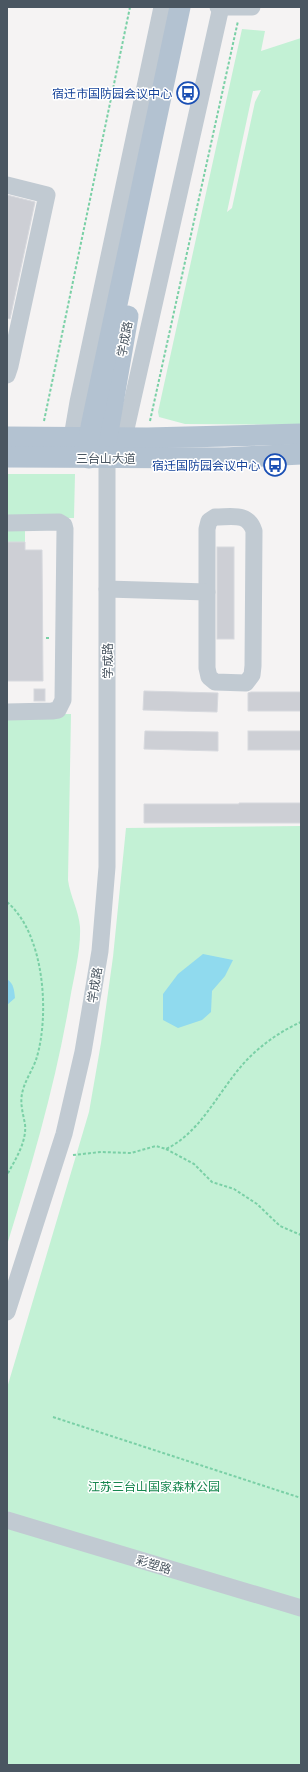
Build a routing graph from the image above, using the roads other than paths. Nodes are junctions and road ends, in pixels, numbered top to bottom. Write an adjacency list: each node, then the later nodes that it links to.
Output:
1 (162, 7): 11 (street)
2 (180, 7): 11 (main road, 学成路)
3 (193, 7): 11 (main road, 学成路)
4 (220, 7): 5 (street); 11 (street)
5 (241, 7): 6 (street)
6 (252, 7)
7 (7, 185): 8 (street)
8 (7, 375)
9 (301, 434): 11 (main road, 三台山大道)
10 (7, 437): 11 (main road, 三台山大道)
11 (98, 438): 14 (street); 15 (main road, 学成路); 15 (street)
12 (301, 454): 15 (main road, 三台山大道)
13 (7, 457): 14 (main road, 三台山大道)
14 (69, 458): 15 (main road, 三台山大道)
15 (106, 458): 17 (street, 学成路)
16 (7, 523): 19 (street)
17 (106, 589): 18 (street); 20 (street, 学成路)
18 (207, 592): 18 (street)
19 (7, 712)
20 (7, 1312)
21 (7, 1520): 22 (street, 彩塑路)
22 (301, 1608)

